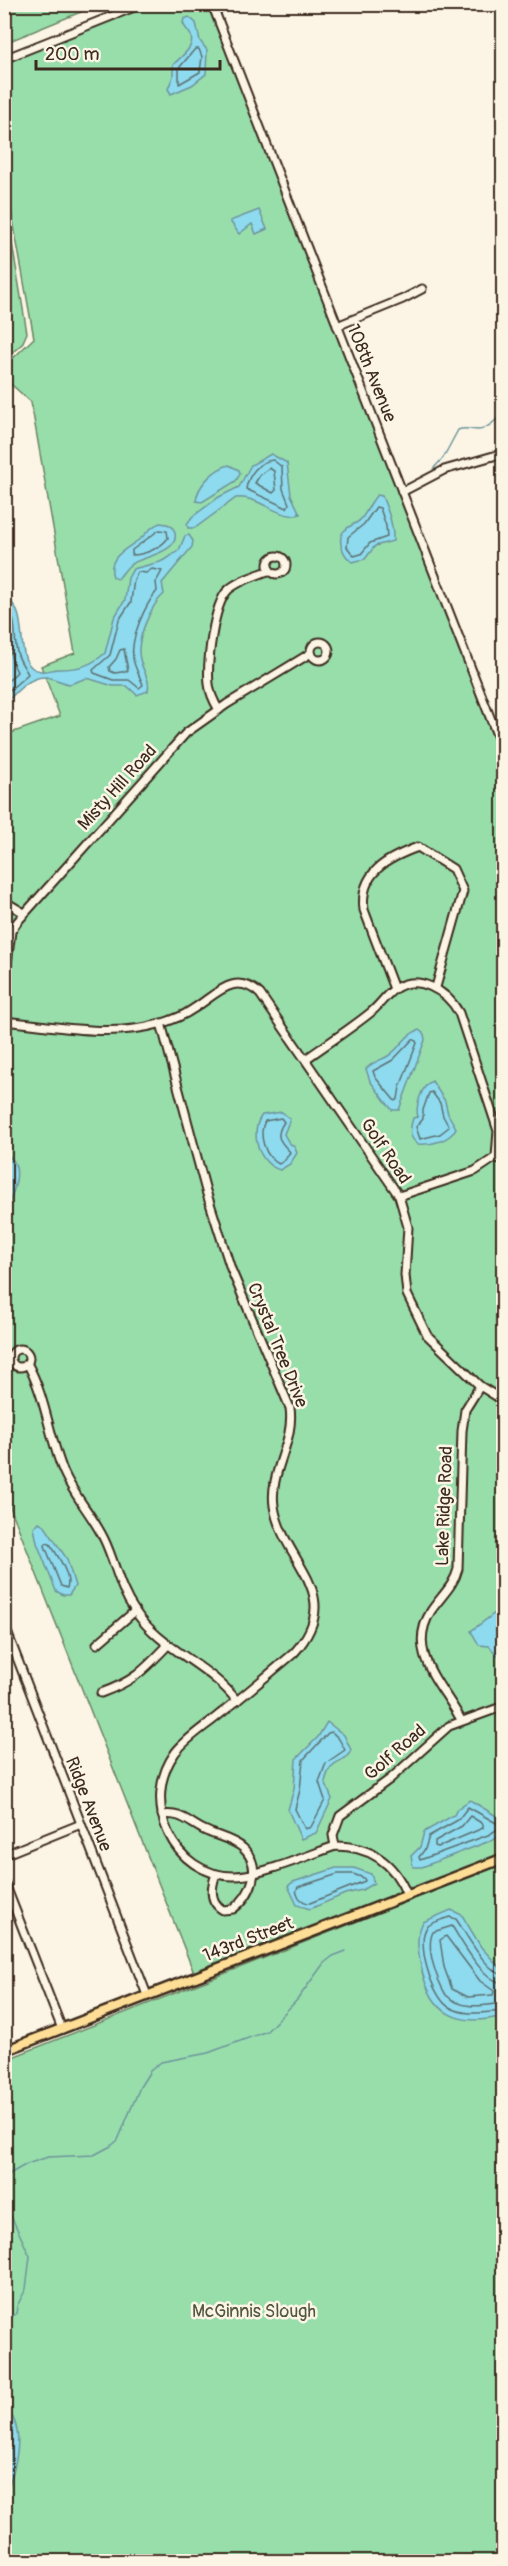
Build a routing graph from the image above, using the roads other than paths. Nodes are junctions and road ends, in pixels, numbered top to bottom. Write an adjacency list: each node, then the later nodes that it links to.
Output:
1 (142, 4): 3 (street)
2 (212, 4): 5 (street, 108th Avenue)
3 (4, 59)
4 (422, 289): 5 (street)
5 (337, 326): 7 (street, 108th Avenue)
6 (504, 453): 7 (street)
7 (402, 492): 11 (street, 108th Avenue)
8 (270, 570): 10 (street)
9 (311, 653): 10 (street, Misty Hill Road)
10 (219, 710): 13 (street, Misty Hill Road)
11 (504, 753)
12 (4, 901): 13 (street)
13 (24, 913): 15 (street, Misty Hill Road)
14 (436, 987): 16 (street); 16 (street); 20 (street)
15 (4, 989)
16 (394, 989): 19 (street)
17 (4, 1021): 18 (street)
18 (161, 1023): 19 (street, Golf Road); 33 (street, Crystal Tree Drive)
19 (306, 1059): 22 (street, Golf Road)
20 (496, 1157): 21 (street); 22 (street)
21 (504, 1161)
22 (399, 1196): 24 (street, Golf Road)
23 (27, 1363): 26 (street)
24 (480, 1386): 25 (street, Golf Road); 35 (street, Lake Ridge Road)
25 (504, 1401)
26 (135, 1611): 28 (street); 29 (street)
27 (4, 1624): 30 (street, Ridge Avenue)
28 (97, 1644)
29 (167, 1646): 32 (street); 33 (street)
30 (14, 1648): 31 (street); 37 (street, Ridge Avenue)
31 (4, 1652)
32 (101, 1693)
33 (237, 1701): 36 (street, Crystal Tree Drive)
34 (504, 1706): 35 (street, Golf Road)
35 (460, 1720): 38 (street, Golf Road)
36 (162, 1815): 41 (street); 42 (street, Crystal Tree Drive)
37 (81, 1824): 39 (street); 45 (street, Ridge Avenue)
38 (335, 1846): 41 (street, Crystal Tree Drive); 44 (street, Crystal Tree Drive)
39 (4, 1855)
40 (504, 1858): 44 (main road, 143rd Street)
41 (255, 1873): 42 (street, Crystal Tree Drive); 42 (street)
42 (216, 1874)
43 (4, 1881): 46 (street)
44 (407, 1895): 45 (main road, 143rd Street)
45 (147, 1995): 46 (main road, 143rd Street)
46 (62, 2029): 47 (main road, 143rd Street)
47 (4, 2051)

